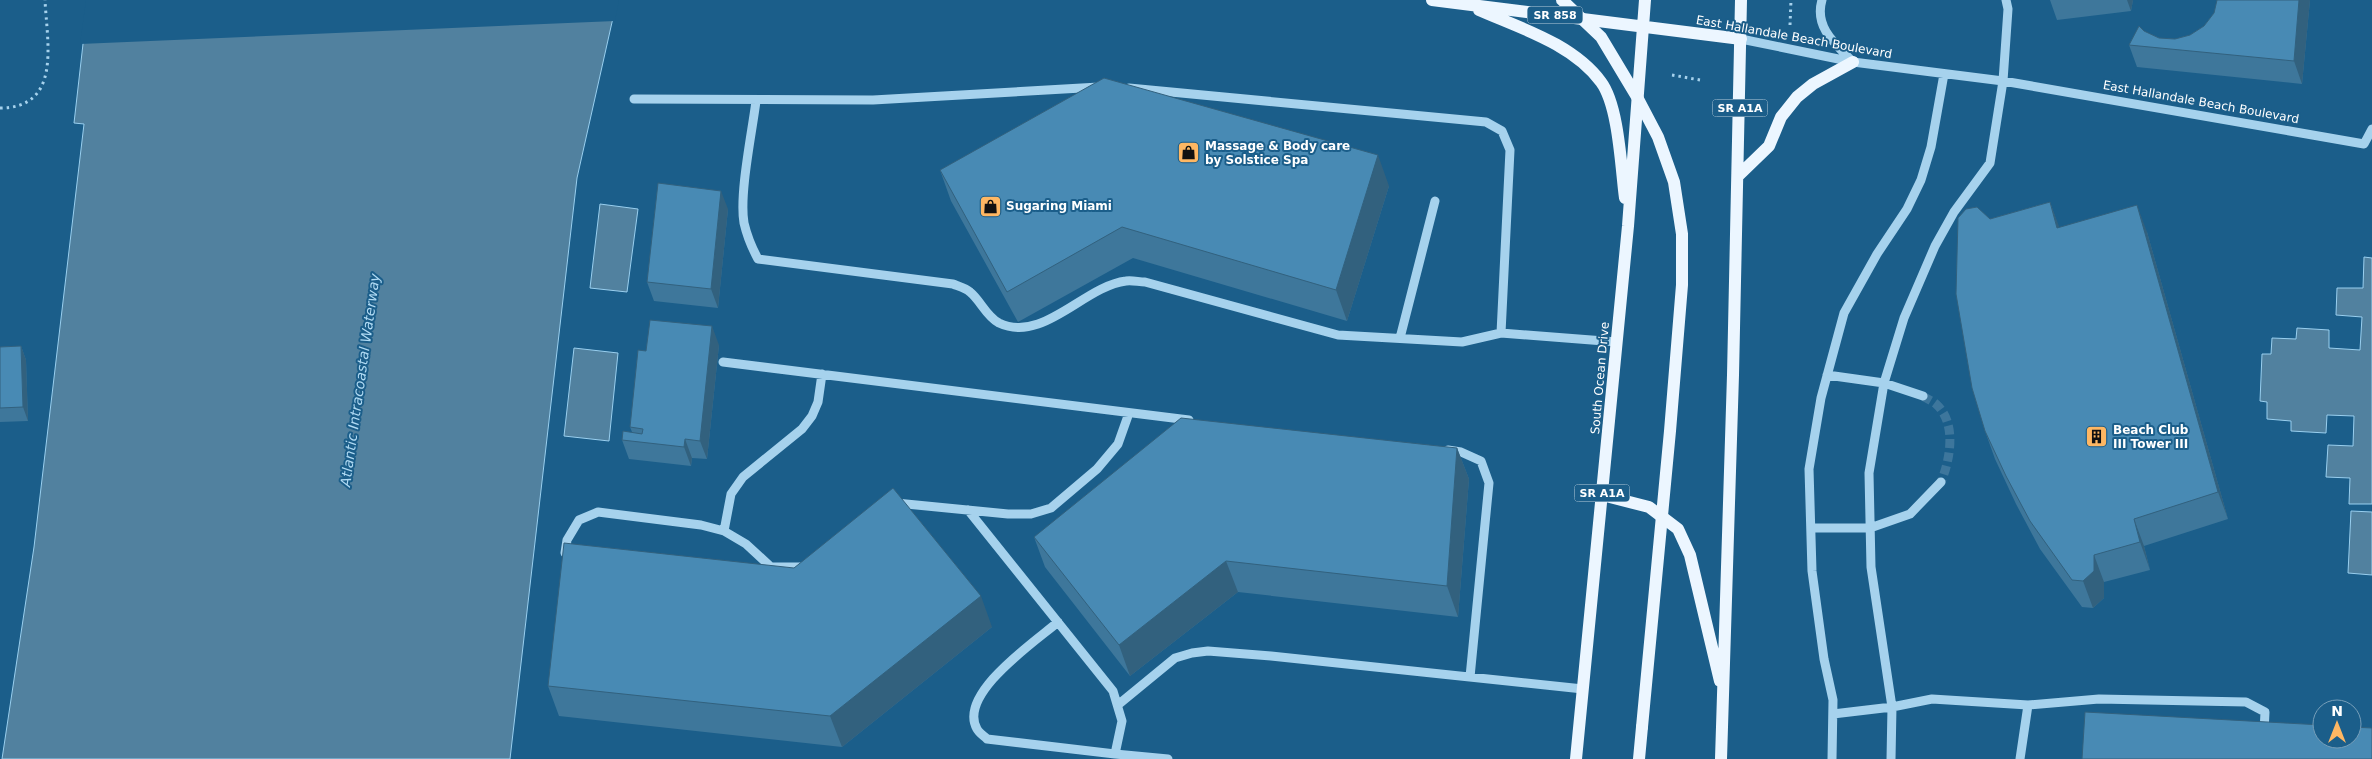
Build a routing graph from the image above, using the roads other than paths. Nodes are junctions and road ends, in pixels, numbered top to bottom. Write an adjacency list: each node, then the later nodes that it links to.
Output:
1 (1432, 0): 7 (main road, East Hallandale Beach Boulevard / SR 858)
2 (1562, 0): 53 (main road, bridge)
3 (1645, 0): 8 (main road, South Ocean Drive / SR A1A)
4 (1741, 0): 9 (main road, SR A1A)
5 (1822, 0): 10 (street)
6 (2006, 0): 12 (street)
7 (1466, 4): 8 (main road, East Hallandale Beach Boulevard / SR 858); 20 (main road)
8 (1643, 27): 9 (main road, East Hallandale Beach Boulevard / SR 858); 20 (main road, South Ocean Drive / SR A1A)
9 (1741, 39): 10 (street, East Hallandale Beach Boulevard); 18 (main road, SR A1A)
10 (1853, 62): 11 (street, East Hallandale Beach Boulevard); 18 (main road)
11 (1944, 74): 12 (street, East Hallandale Beach Boulevard); 26 (street)
12 (2003, 81): 17 (street, East Hallandale Beach Boulevard); 27 (street)
13 (1113, 86): 16 (street)
14 (1123, 87): 21 (street)
15 (634, 99): 16 (street)
16 (756, 101): 22 (street)
17 (2372, 129)
18 (1738, 176): 44 (main road, SR A1A)
19 (1435, 201): 22 (street)
20 (1628, 226): 23 (main road, South Ocean Drive / SR A1A)
21 (1501, 333): 22 (street); 23 (street)
22 (1400, 338)
23 (1617, 342): 33 (main road, South Ocean Drive / SR A1A)
24 (723, 362): 25 (street)
25 (822, 374): 29 (street); 38 (street)
26 (1827, 375): 27 (street); 36 (street)
27 (1884, 383): 28 (street); 37 (street)
28 (1923, 396)
29 (1129, 413): 30 (street); 35 (street)
30 (1197, 421)
31 (1441, 450): 42 (street)
32 (1941, 482): 37 (street)
33 (1602, 495): 43 (main road, South Ocean Drive / SR A1A); 44 (main road)
34 (889, 508): 35 (street)
35 (968, 510): 41 (street)
36 (1811, 528): 37 (street); 48 (street)
37 (1870, 528): 47 (street)
38 (724, 531): 39 (street); 40 (street)
39 (564, 560)
40 (817, 561)
41 (1058, 622): 45 (street); 50 (street)
42 (1470, 677): 43 (street); 45 (street)
43 (1583, 689): 52 (main road, South Ocean Drive / SR A1A)
44 (1724, 696): 54 (main road, SR A1A)
45 (1119, 704): 50 (street)
46 (2028, 705): 47 (street); 49 (street); 57 (street)
47 (1892, 708): 48 (street); 56 (street)
48 (1833, 714): 55 (street)
49 (2264, 744)
50 (1115, 754): 51 (street)
51 (1168, 759)
52 (1576, 759)
53 (1639, 759)
54 (1720, 759)
55 (1832, 759)
56 (1891, 759)
57 (2020, 759)

